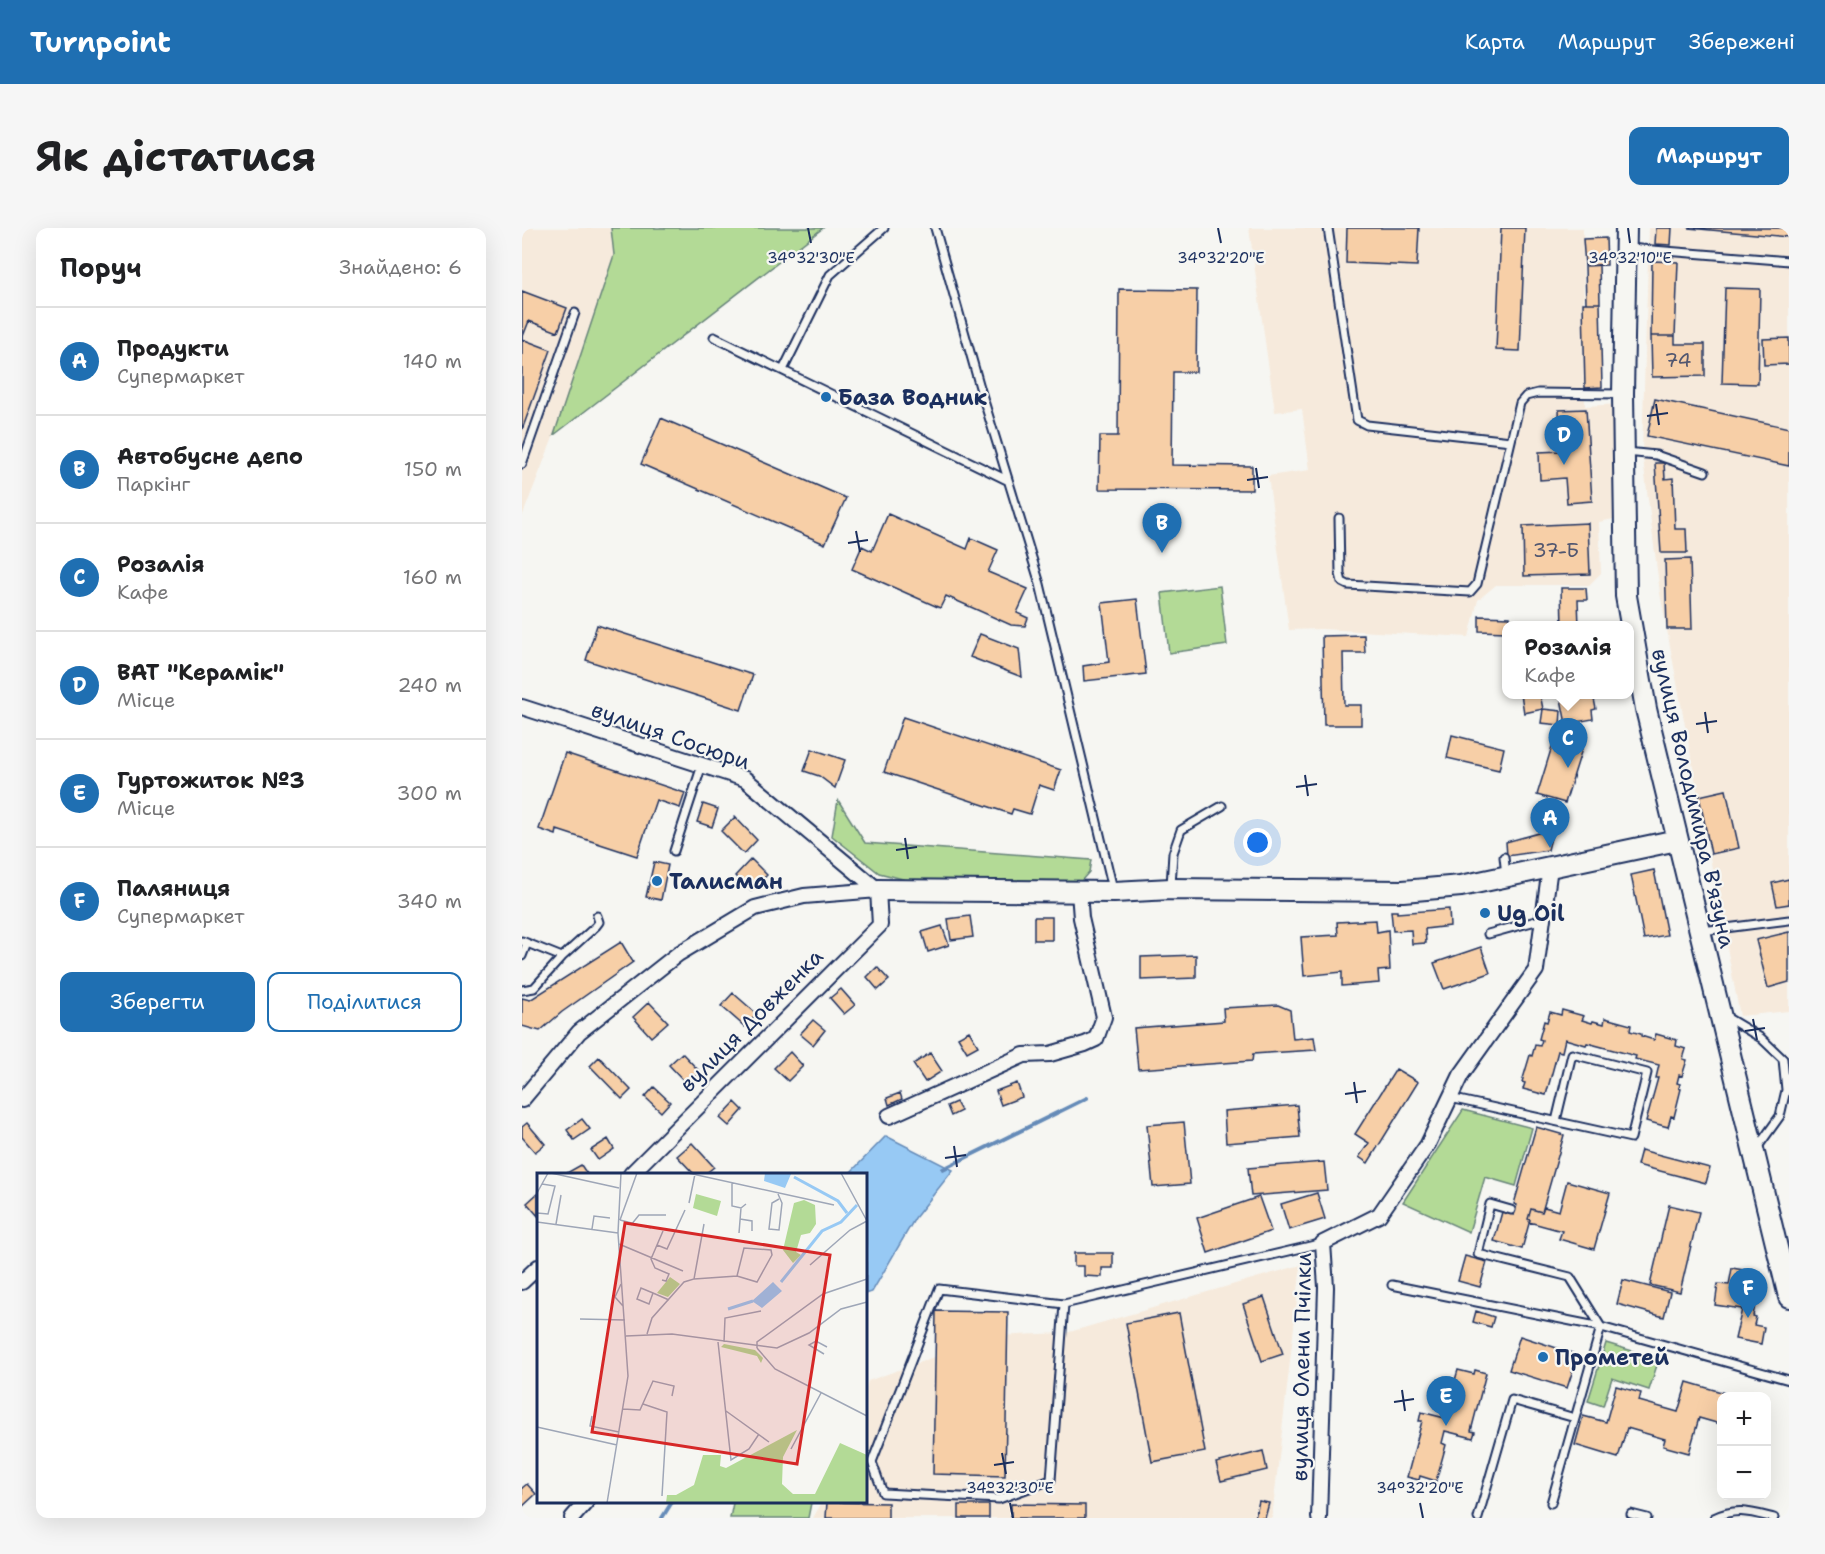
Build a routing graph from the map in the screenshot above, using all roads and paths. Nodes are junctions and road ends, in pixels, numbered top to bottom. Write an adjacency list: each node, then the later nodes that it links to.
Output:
1 (884, 228): 9 (lane)
2 (935, 228): 15 (lane)
3 (1328, 228): 11 (lane)
4 (1626, 228): 5 (main road, вулиця Володимира В'язуна)
5 (1625, 248): 6 (lane); 10 (main road, вулиця Володимира В'язуна)
6 (1789, 261)
7 (575, 313): 13 (lane)
8 (714, 337): 9 (lane)
9 (783, 370): 15 (lane)
10 (1623, 394): 11 (lane); 12 (main road, вулиця Володимира В'язуна)
11 (1511, 441): 16 (lane)
12 (1624, 452): 14 (lane); 17 (main road, вулиця Володимира В'язуна)
13 (522, 464)
14 (1705, 472)
15 (1007, 480): 28 (lane)
16 (1339, 518)
17 (1630, 621)
18 (1634, 641): 22 (main road, вулиця Володимира В'язуна)
19 (522, 707): 20 (street, вулиця Сосюри)
20 (702, 765): 23 (lane); 26 (street, вулиця Сосюри)
21 (1222, 806): 25 (lane)
22 (1677, 840): 24 (main road); 32 (main road, вулиця Володимира В'язуна)
23 (674, 851)
24 (1550, 867): 25 (main road); 30 (street, вулиця Олени Пчілки)
25 (1171, 889): 28 (main road)
26 (878, 890): 27 (main road); 40 (street); 44 (street, вулиця Довженка)
27 (1079, 892): 28 (main road); 41 (street)
28 (1114, 892)
29 (597, 916): 36 (lane)
30 (1543, 919): 33 (lane); 39 (street, вулиця Олени Пчілки)
31 (1789, 920): 32 (lane)
32 (1699, 932): 38 (main road, вулиця Володимира В'язуна)
33 (1488, 934)
34 (525, 942): 35 (lane); 36 (lane)
35 (522, 956)
36 (562, 957): 37 (lane)
37 (522, 990)
38 (1719, 1013): 43 (main road, вулиця Володимира В'язуна); 43 (lane)
39 (1450, 1098): 42 (lane); 46 (street, вулиця Олени Пчілки)
40 (522, 1100)
41 (889, 1116)
42 (1556, 1121): 42 (lane)
43 (1754, 1152): 50 (main road, вулиця Володимира В'язуна)
44 (632, 1173)
45 (1511, 1210): 52 (lane)
46 (1323, 1243): 51 (lane); 60 (street, вулиця Олени Пчілки)
47 (537, 1268): 48 (street)
48 (522, 1282)
49 (1392, 1285): 52 (lane)
50 (1789, 1297)
51 (1064, 1304): 51 (lane)
52 (1600, 1327): 53 (lane); 54 (lane)
53 (1789, 1380)
54 (1575, 1418): 56 (lane); 61 (lane)
55 (585, 1503): 59 (street)
56 (1551, 1503)
57 (1631, 1514): 62 (lane)
58 (1752, 1515): 63 (lane); 64 (lane)
59 (572, 1518)
60 (1319, 1518)
61 (1478, 1518)
62 (1647, 1518)
63 (1714, 1518)
64 (1774, 1518)

